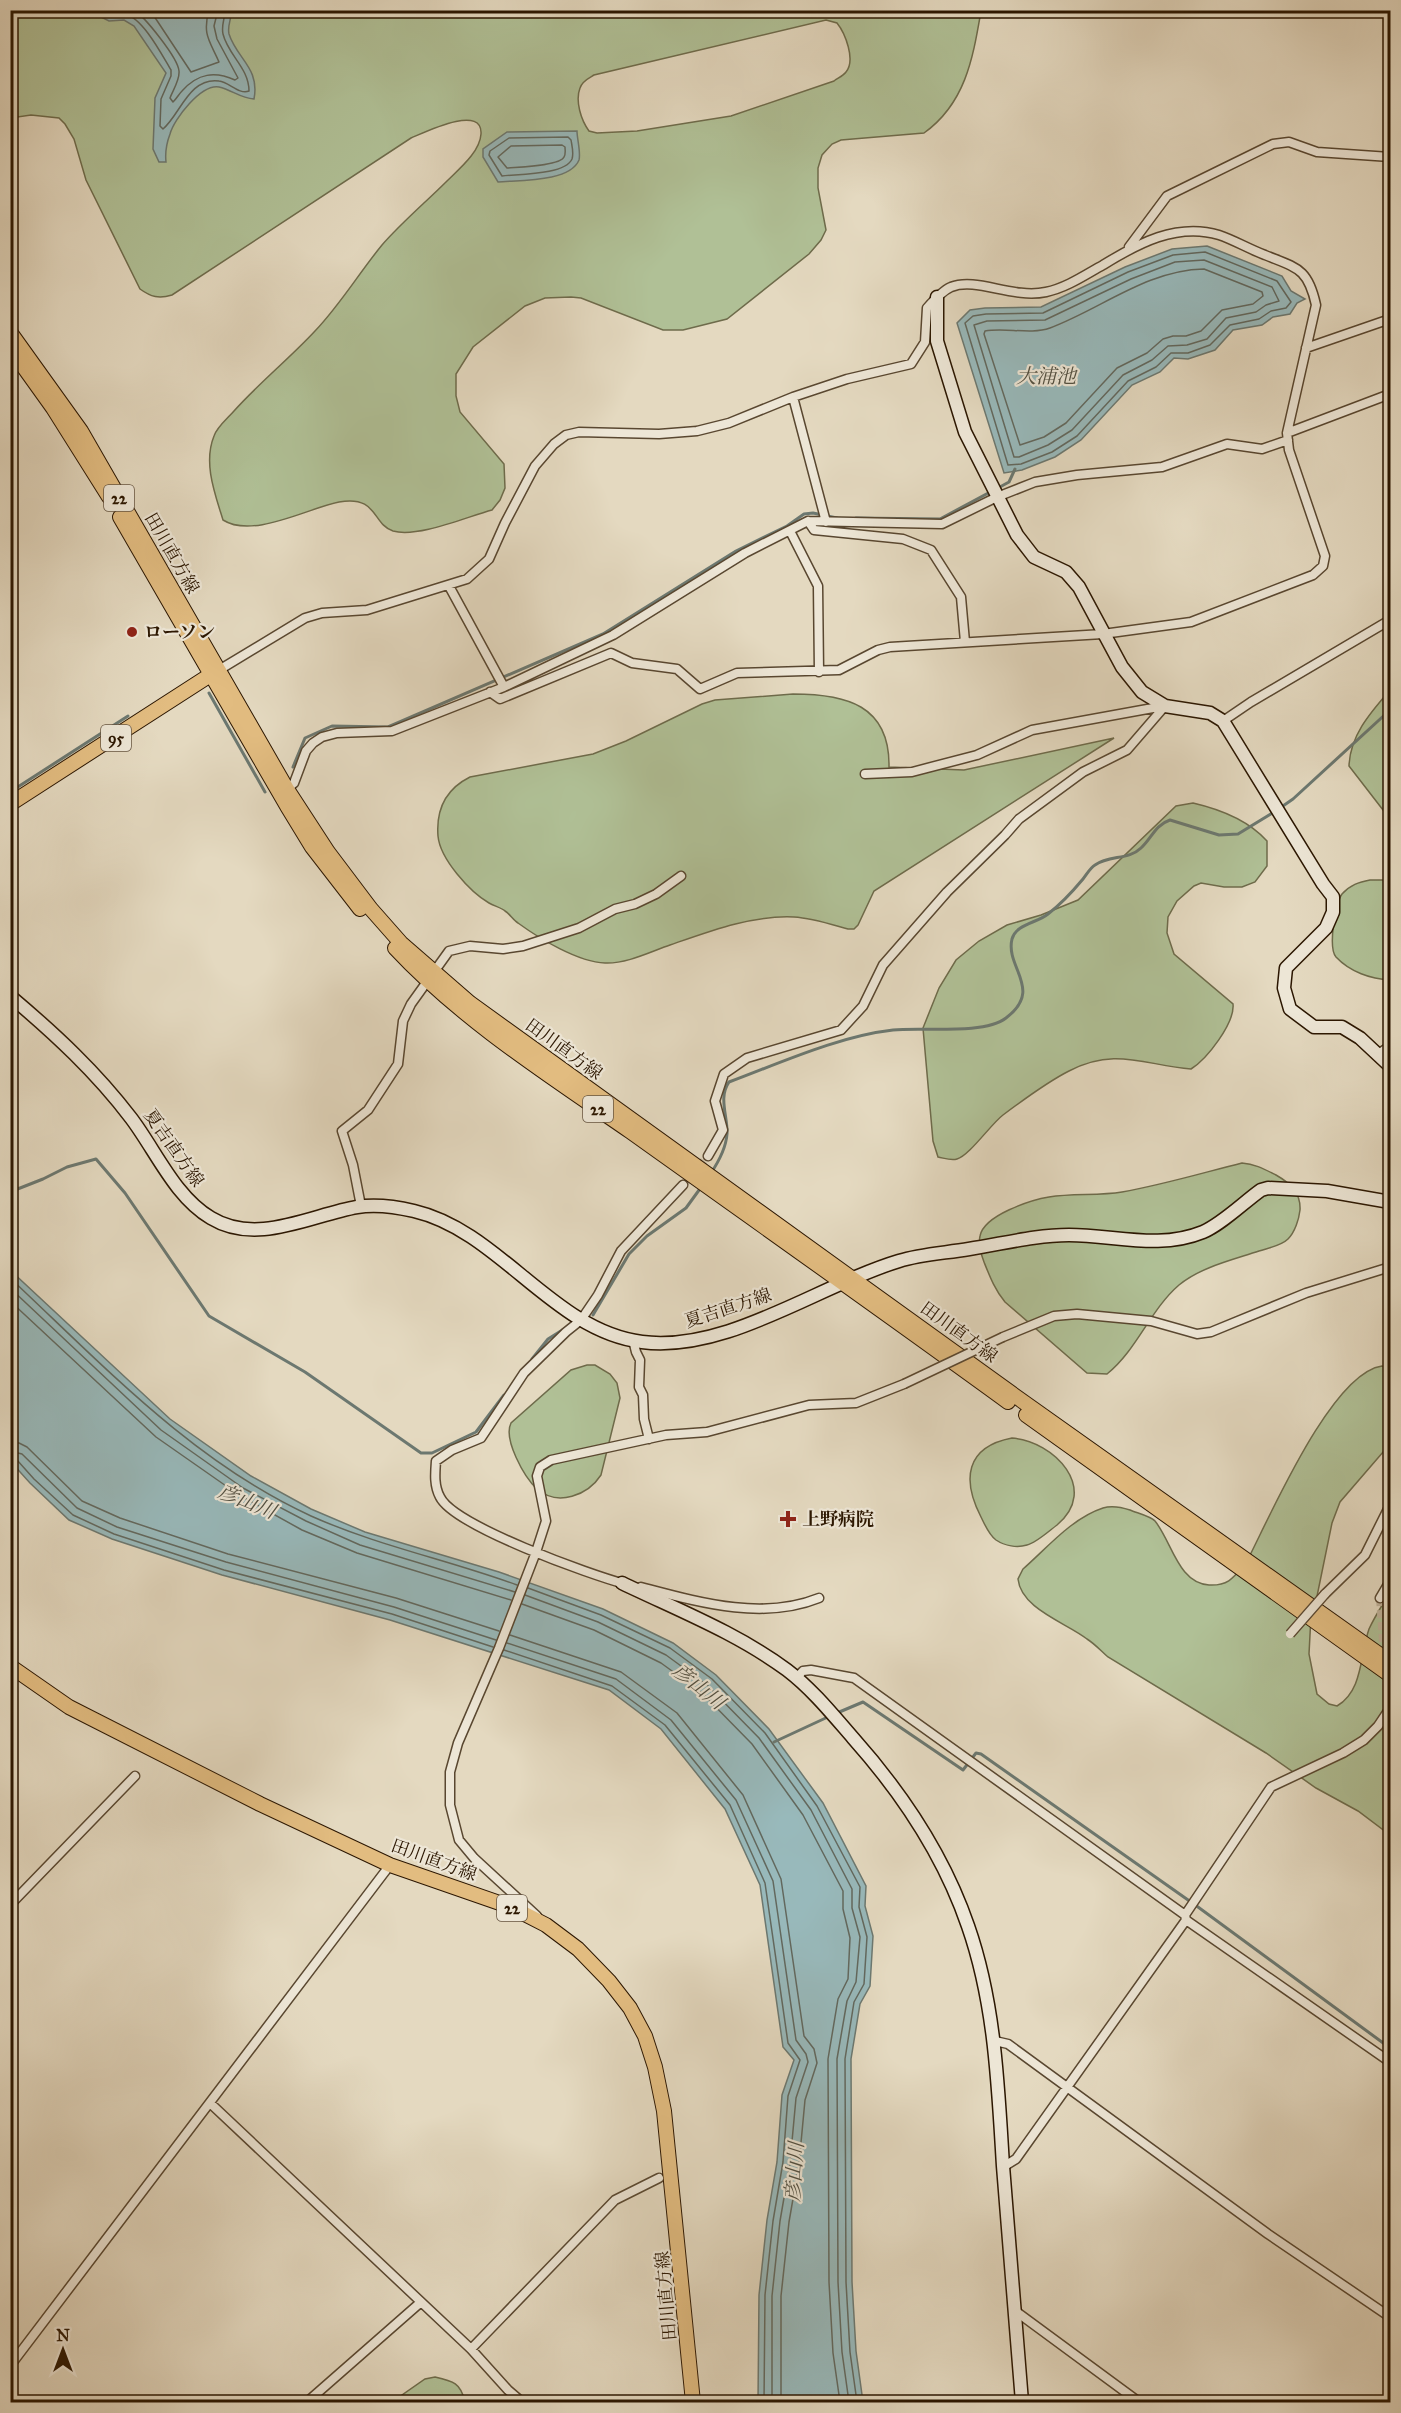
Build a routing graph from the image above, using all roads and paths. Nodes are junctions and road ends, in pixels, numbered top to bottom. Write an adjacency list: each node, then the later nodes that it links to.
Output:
1 (1390, 157): 2 (street)
2 (1127, 250): 3 (street); 7 (street)
3 (937, 297): 9 (street); 11 (street)
4 (1390, 319): 7 (street)
5 (10, 332): 19 (main road, 田川直方線 / 22)
6 (10, 348): 19 (main road, 田川直方線 / 22)
7 (1306, 348): 10 (street)
8 (1390, 394): 10 (street)
9 (793, 397): 13 (street); 15 (street)
10 (1288, 437): 11 (street); 17 (street)
11 (997, 497): 13 (street); 17 (street)
12 (808, 522): 13 (street); 14 (street); 18 (street)
13 (826, 522)
14 (790, 531): 20 (street); 21 (street)
15 (449, 586): 19 (street); 21 (street)
16 (1390, 620): 24 (street)
17 (1103, 634): 18 (street); 23 (street)
18 (965, 642): 20 (street)
19 (215, 672): 26 (main road, 田川直方線 / 22); 27 (main road, 95); 29 (main road, 田川直方線 / 22)
20 (819, 672): 22 (street)
21 (501, 682): 22 (street)
22 (490, 692): 26 (street)
23 (1165, 706): 24 (street); 25 (street); 34 (street)
24 (1223, 721): 32 (street)
25 (865, 774)
26 (287, 789): 29 (main road, 田川直方線 / 22)
27 (10, 804)
28 (681, 876): 29 (street)
29 (431, 978): 37 (street); 39 (main road, 田川直方線 / 22)
30 (10, 996): 37 (street, 夏吉直方線)
31 (1390, 1046): 32 (street)
32 (1378, 1054): 33 (street)
33 (1390, 1066)
34 (708, 1156)
35 (683, 1185): 40 (street)
36 (1390, 1202): 39 (street, 夏吉直方線)
37 (361, 1206): 40 (street, 夏吉直方線)
38 (1390, 1267): 42 (street, bridge)
39 (847, 1280): 41 (street, 夏吉直方線); 50 (main road, 田川直方線 / 22); 52 (main road, 田川直方線 / 22)
40 (581, 1320): 41 (street, 夏吉直方線); 44 (street)
41 (633, 1340): 42 (street)
42 (649, 1439): 44 (street)
43 (1390, 1505): 49 (street, bridge)
44 (536, 1551): 46 (street); 59 (street)
45 (1390, 1581): 48 (street)
46 (622, 1583): 47 (street); 53 (street)
47 (819, 1598)
48 (1380, 1598)
49 (1290, 1634)
50 (1390, 1662)
51 (10, 1666): 56 (main road, 田川直方線 / 22)
52 (1390, 1675)
53 (796, 1678): 58 (street); 60 (street)
54 (1388, 1712): 58 (street)
55 (135, 1776): 57 (street)
56 (390, 1865): 59 (main road, 田川直方線 / 22); 63 (street)
57 (10, 1905)
58 (1185, 1917): 61 (street); 62 (street)
59 (546, 1925): 73 (main road, 田川直方線 / 22)
60 (995, 2041): 62 (street); 64 (street)
61 (1390, 2062)
62 (1066, 2086): 64 (street); 68 (street)
63 (210, 2103): 66 (street); 70 (street)
64 (1004, 2167): 67 (street)
65 (659, 2178): 69 (street)
66 (421, 2302): 69 (street); 71 (street)
67 (1014, 2310): 74 (street); 75 (street)
68 (1390, 2317)
69 (471, 2349): 72 (street)
70 (10, 2366)
71 (307, 2403)
72 (522, 2403)
73 (693, 2403)
74 (1022, 2403)
75 (1139, 2403)

